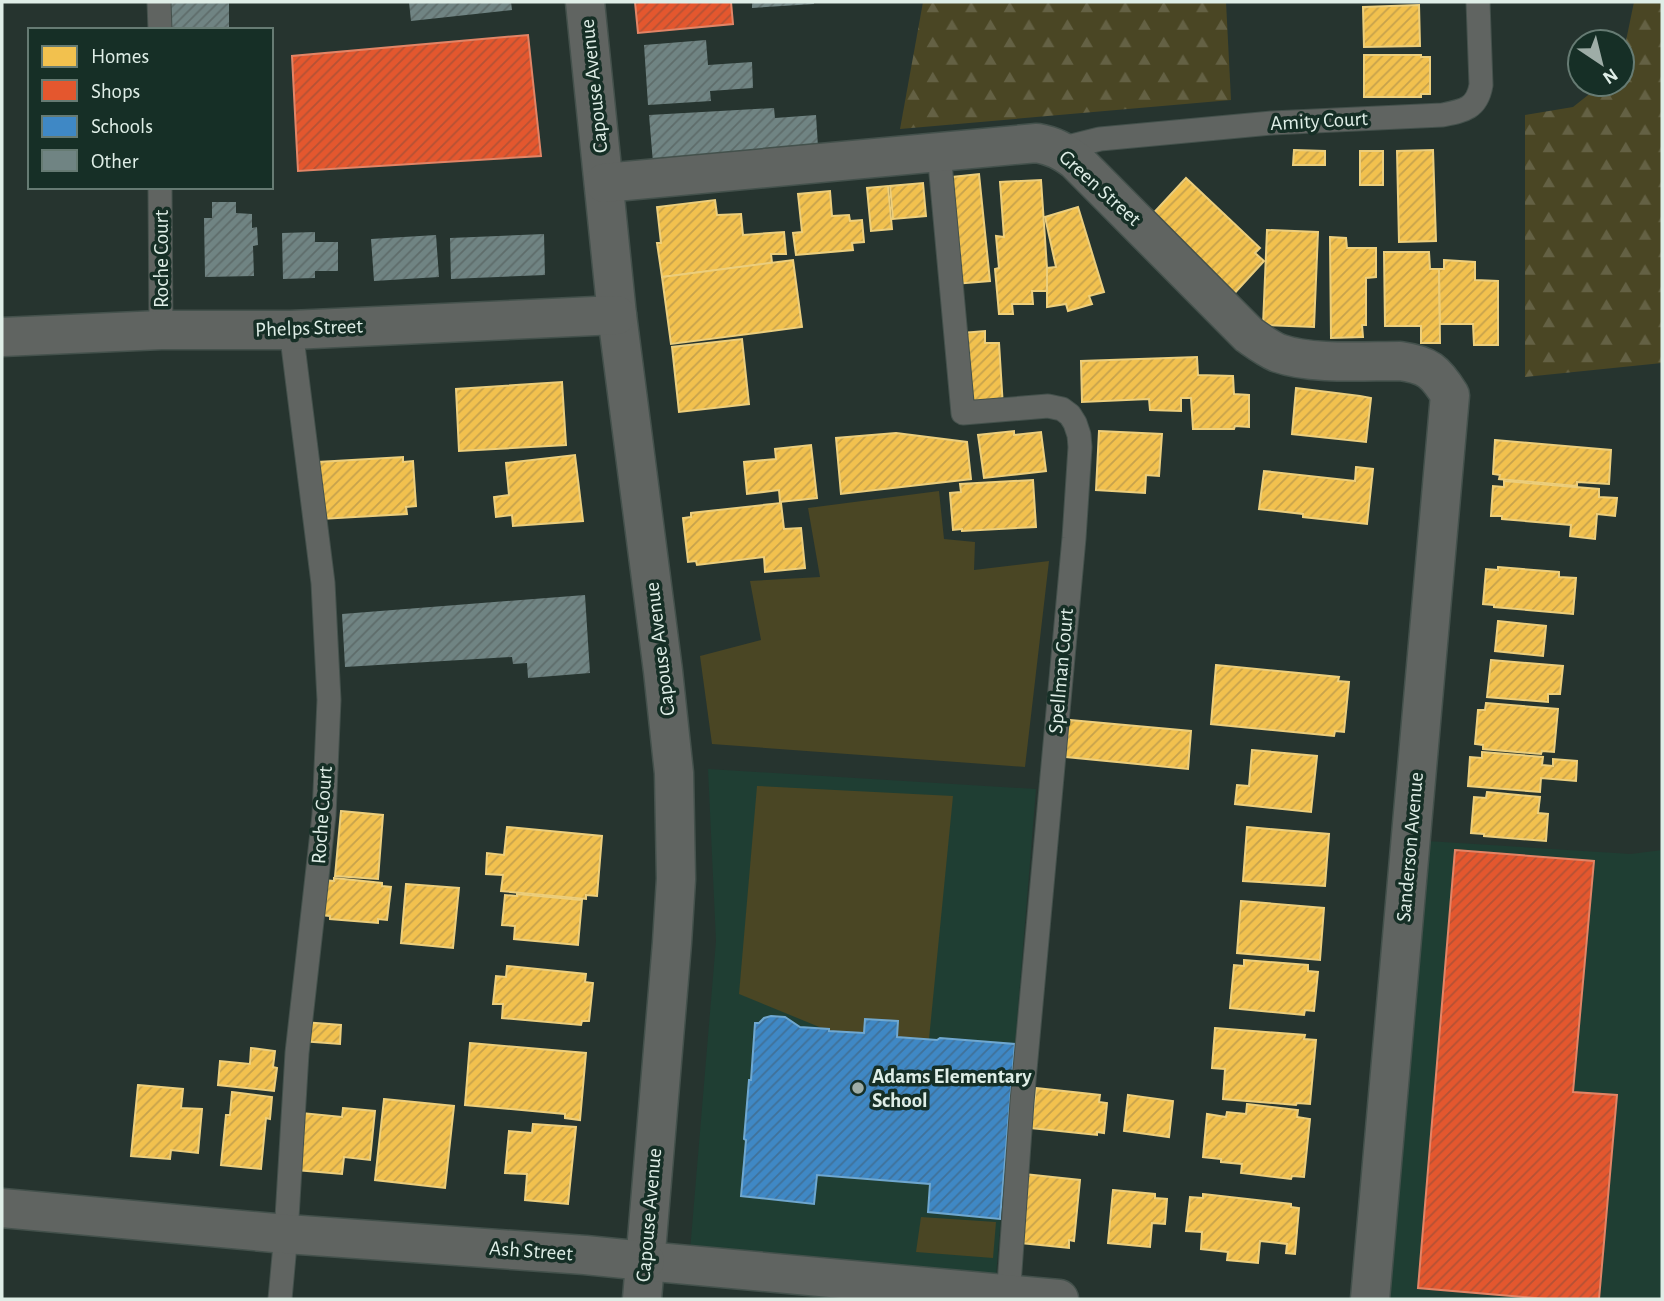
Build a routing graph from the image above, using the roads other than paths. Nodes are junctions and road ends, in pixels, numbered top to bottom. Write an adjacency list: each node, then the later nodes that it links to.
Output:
1 (159, 2): 4 (lane)
2 (585, 2): 7 (street, Capouse Avenue)
3 (1478, 2): 5 (lane, Amity Court)
4 (160, 28)
5 (1060, 149): 6 (street, Green Street); 13 (street, Green Street)
6 (939, 152): 7 (street, Green Street); 17 (lane, Spellman Court)
7 (604, 183): 9 (street, Capouse Avenue)
8 (160, 189): 10 (lane, Roche Court)
9 (617, 314): 11 (street, Phelps Street); 16 (street, Capouse Avenue)
10 (161, 330): 11 (street, Phelps Street); 12 (street, Phelps Street)
11 (291, 330): 15 (lane, Roche Court)
12 (2, 337)
13 (1450, 395): 21 (street, Sanderson Avenue)
14 (2, 1208): 15 (street, Ash Street)
15 (286, 1234): 16 (street, Ash Street); 18 (lane, Roche Court)
16 (645, 1261): 17 (street, Ash Street); 19 (street, Capouse Avenue)
17 (1008, 1297): 20 (street, Ash Street)
18 (280, 1299)
19 (642, 1299)
20 (1059, 1299)
21 (1370, 1299)

